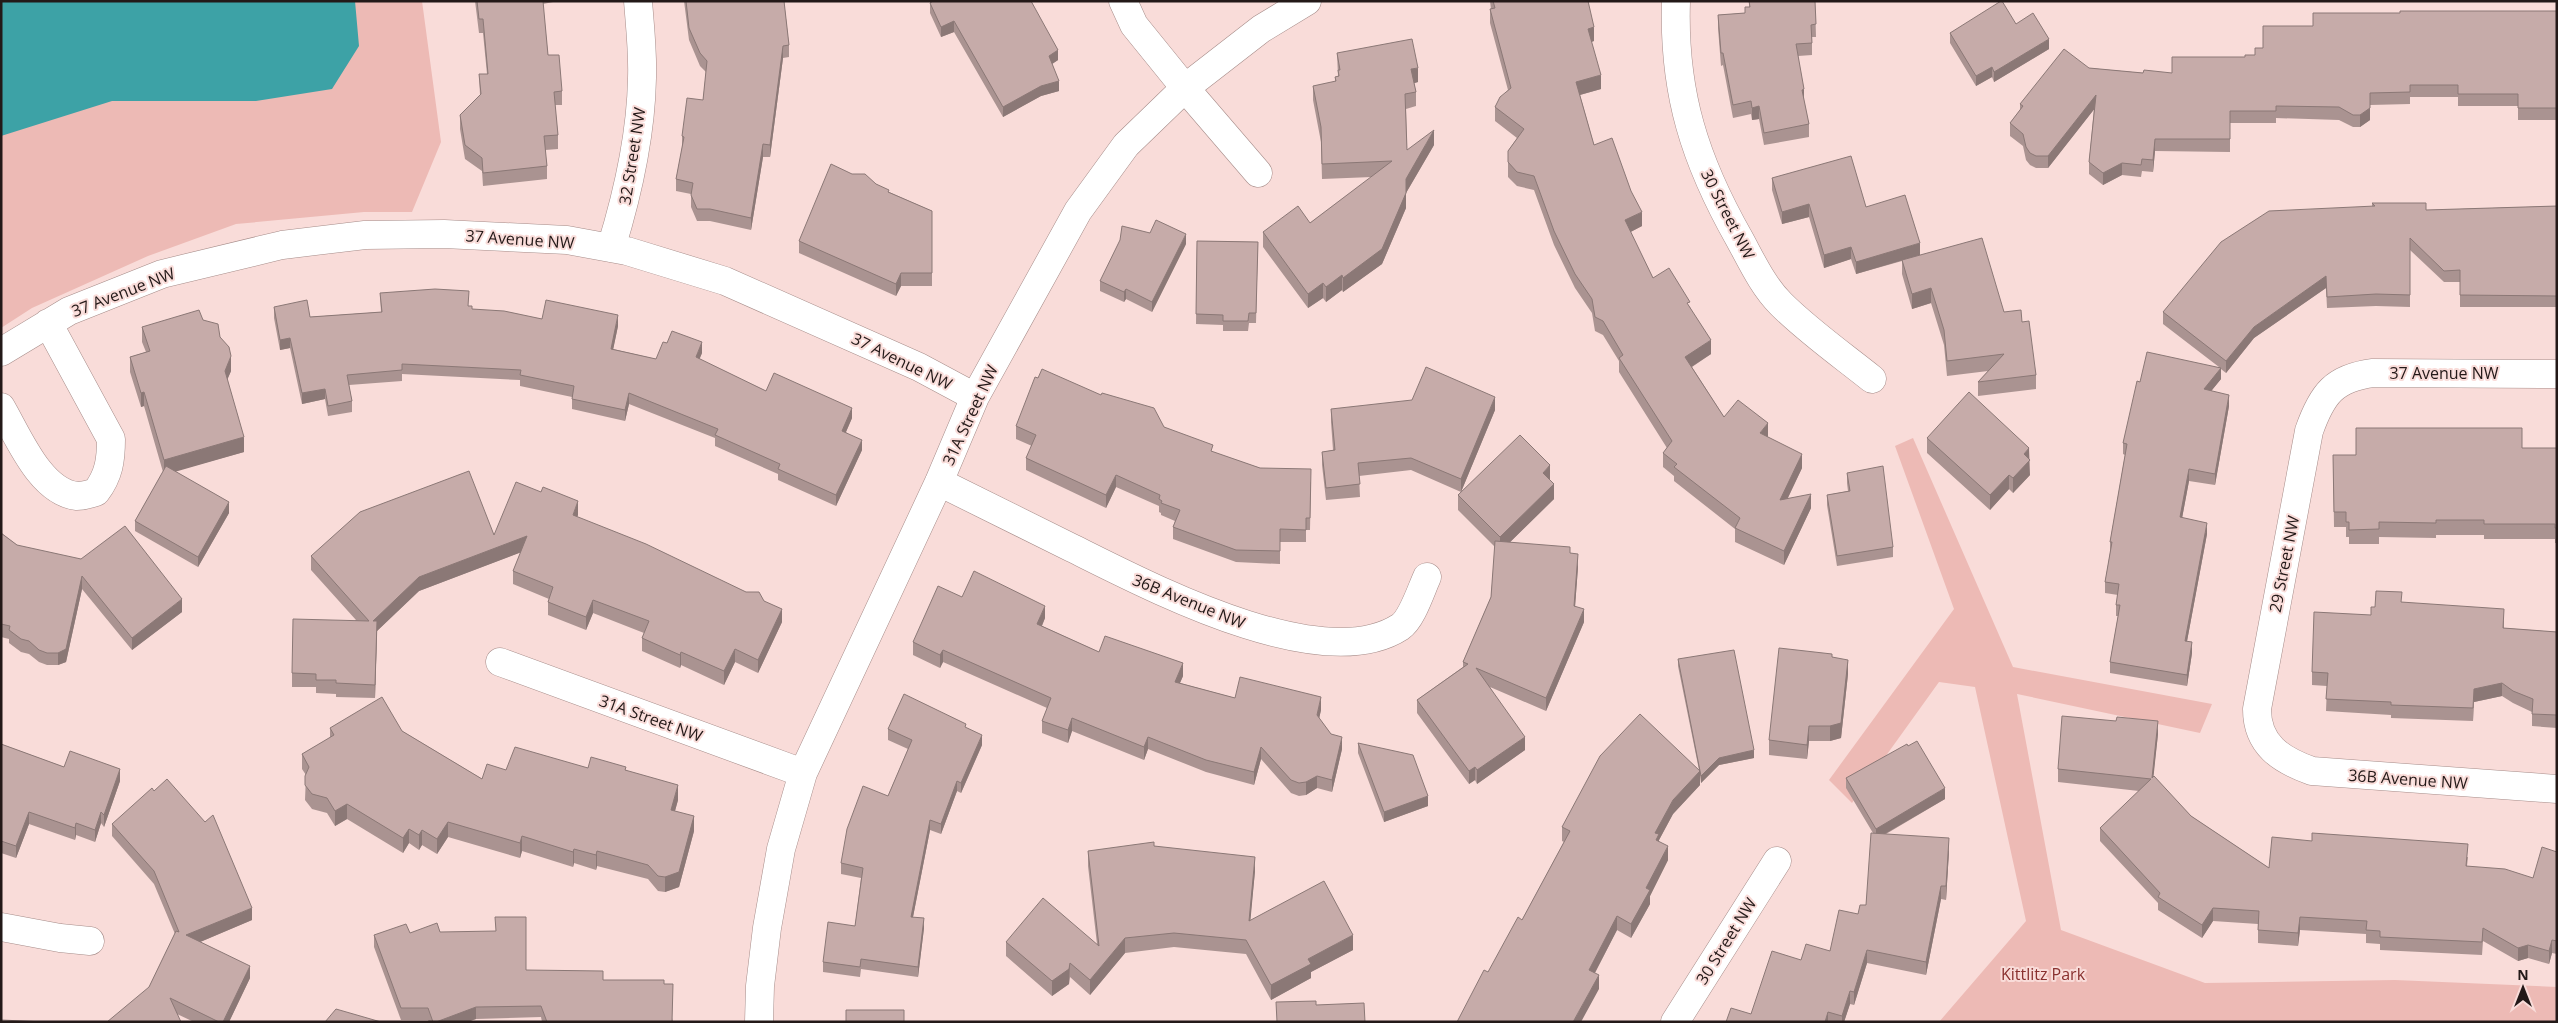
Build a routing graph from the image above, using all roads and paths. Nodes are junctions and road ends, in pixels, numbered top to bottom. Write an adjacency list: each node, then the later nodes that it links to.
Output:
1 (638, 1): 7 (street, 32 Street NW)
2 (1123, 1): 5 (street)
3 (1307, 1): 5 (street, 31A Street NW)
4 (1676, 1): 11 (street, 30 Street NW)
5 (1185, 88): 6 (street); 13 (street, 31A Street NW)
6 (1258, 173)
7 (611, 248): 8 (street, 37 Avenue NW); 13 (street, 37 Avenue NW)
8 (48, 323): 9 (street, 37 Avenue NW); 14 (street)
9 (1, 352)
10 (2557, 374): 12 (street, 37 Avenue NW)
11 (1872, 379)
12 (2334, 386): 18 (street, 29 Street NW)
13 (975, 397): 15 (street, 31A Street NW)
14 (1, 407)
15 (939, 482): 16 (street, 36B Avenue NW); 19 (street, 31A Street NW)
16 (1427, 577)
17 (500, 662): 19 (street, 31A Street NW)
18 (2268, 746): 20 (street, 36B Avenue NW)
19 (804, 773): 24 (street, 31A Street NW)
20 (2557, 790)
21 (1777, 861): 25 (street, 30 Street NW)
22 (1, 927): 23 (street)
23 (90, 940)
24 (759, 1022)
25 (1675, 1022)

